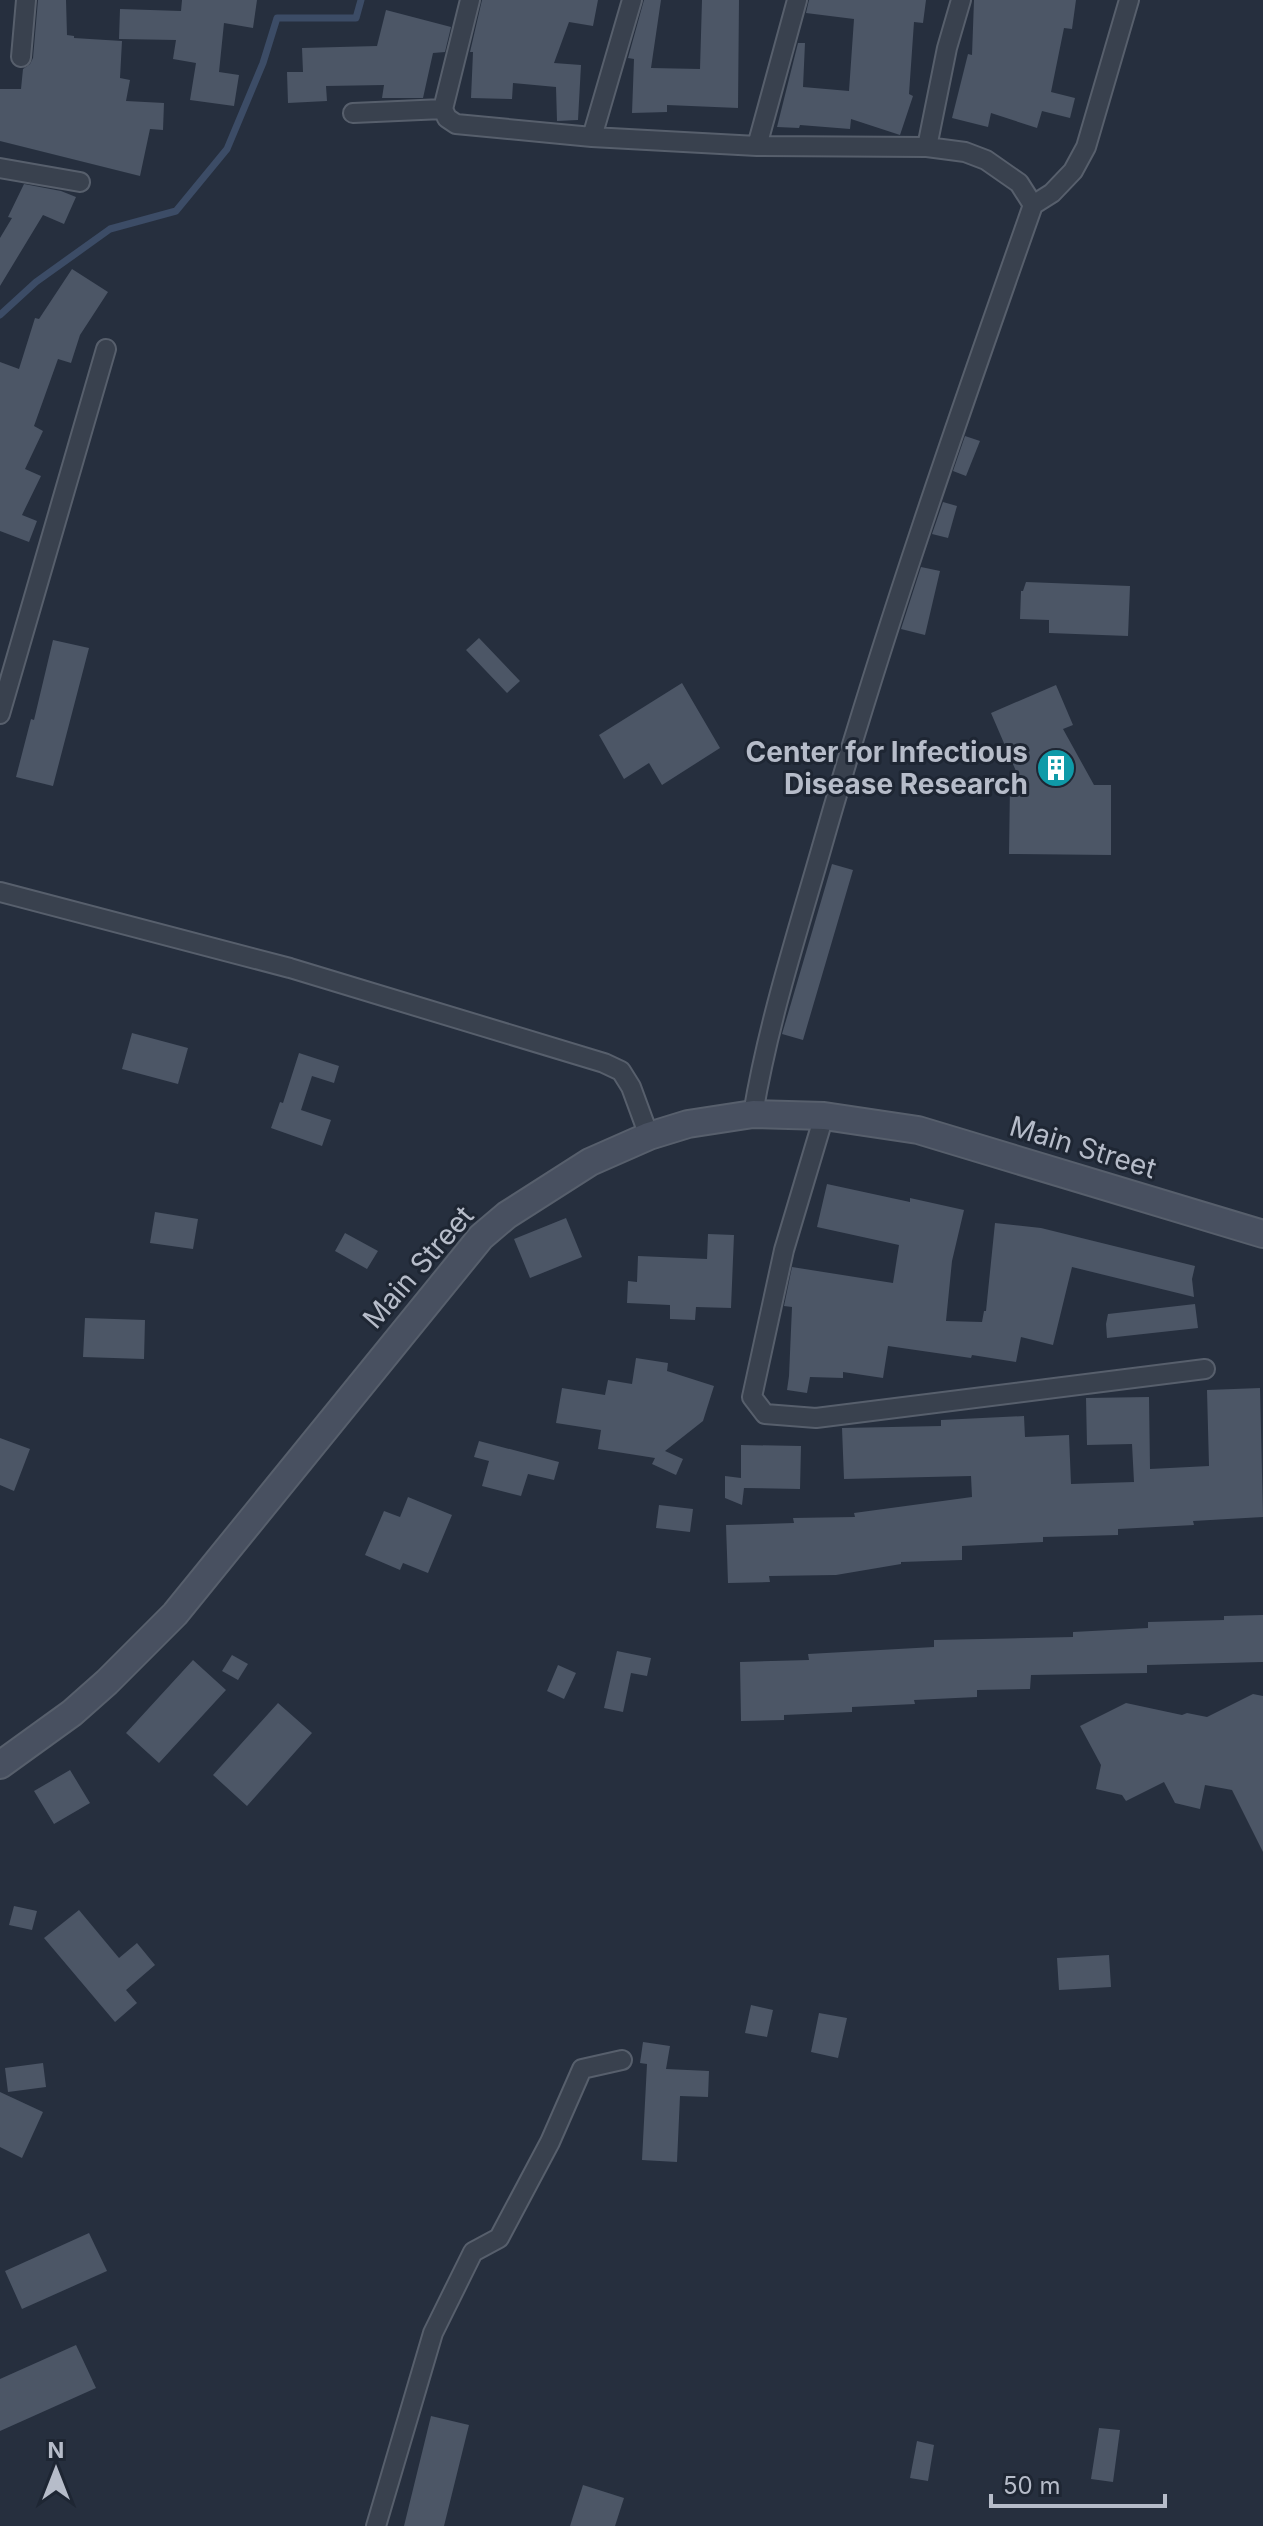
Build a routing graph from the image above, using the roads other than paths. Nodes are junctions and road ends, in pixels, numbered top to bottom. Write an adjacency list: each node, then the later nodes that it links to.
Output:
1 (26, 0): 7 (street)
2 (470, 0): 8 (street)
3 (632, 0): 10 (street)
4 (797, 0): 11 (street)
5 (961, 0): 12 (street)
6 (1129, 0): 15 (street)
7 (21, 57)
8 (443, 109): 9 (street); 10 (street)
9 (353, 113)
10 (592, 137): 11 (street)
11 (757, 146): 12 (street)
12 (927, 147): 15 (street)
13 (0, 168): 14 (street)
14 (80, 182)
15 (1033, 205): 19 (street)
16 (106, 349): 17 (street)
17 (0, 714)
18 (0, 892): 21 (street)
19 (753, 1114): 20 (main road, Main Street); 21 (main road, Main Street)
20 (824, 1116): 22 (main road, Main Street); 23 (street)
21 (649, 1136): 24 (main road, Main Street)
22 (1263, 1234)
23 (1205, 1369)
24 (0, 1765)
25 (622, 2060): 26 (street)
26 (376, 2526)

